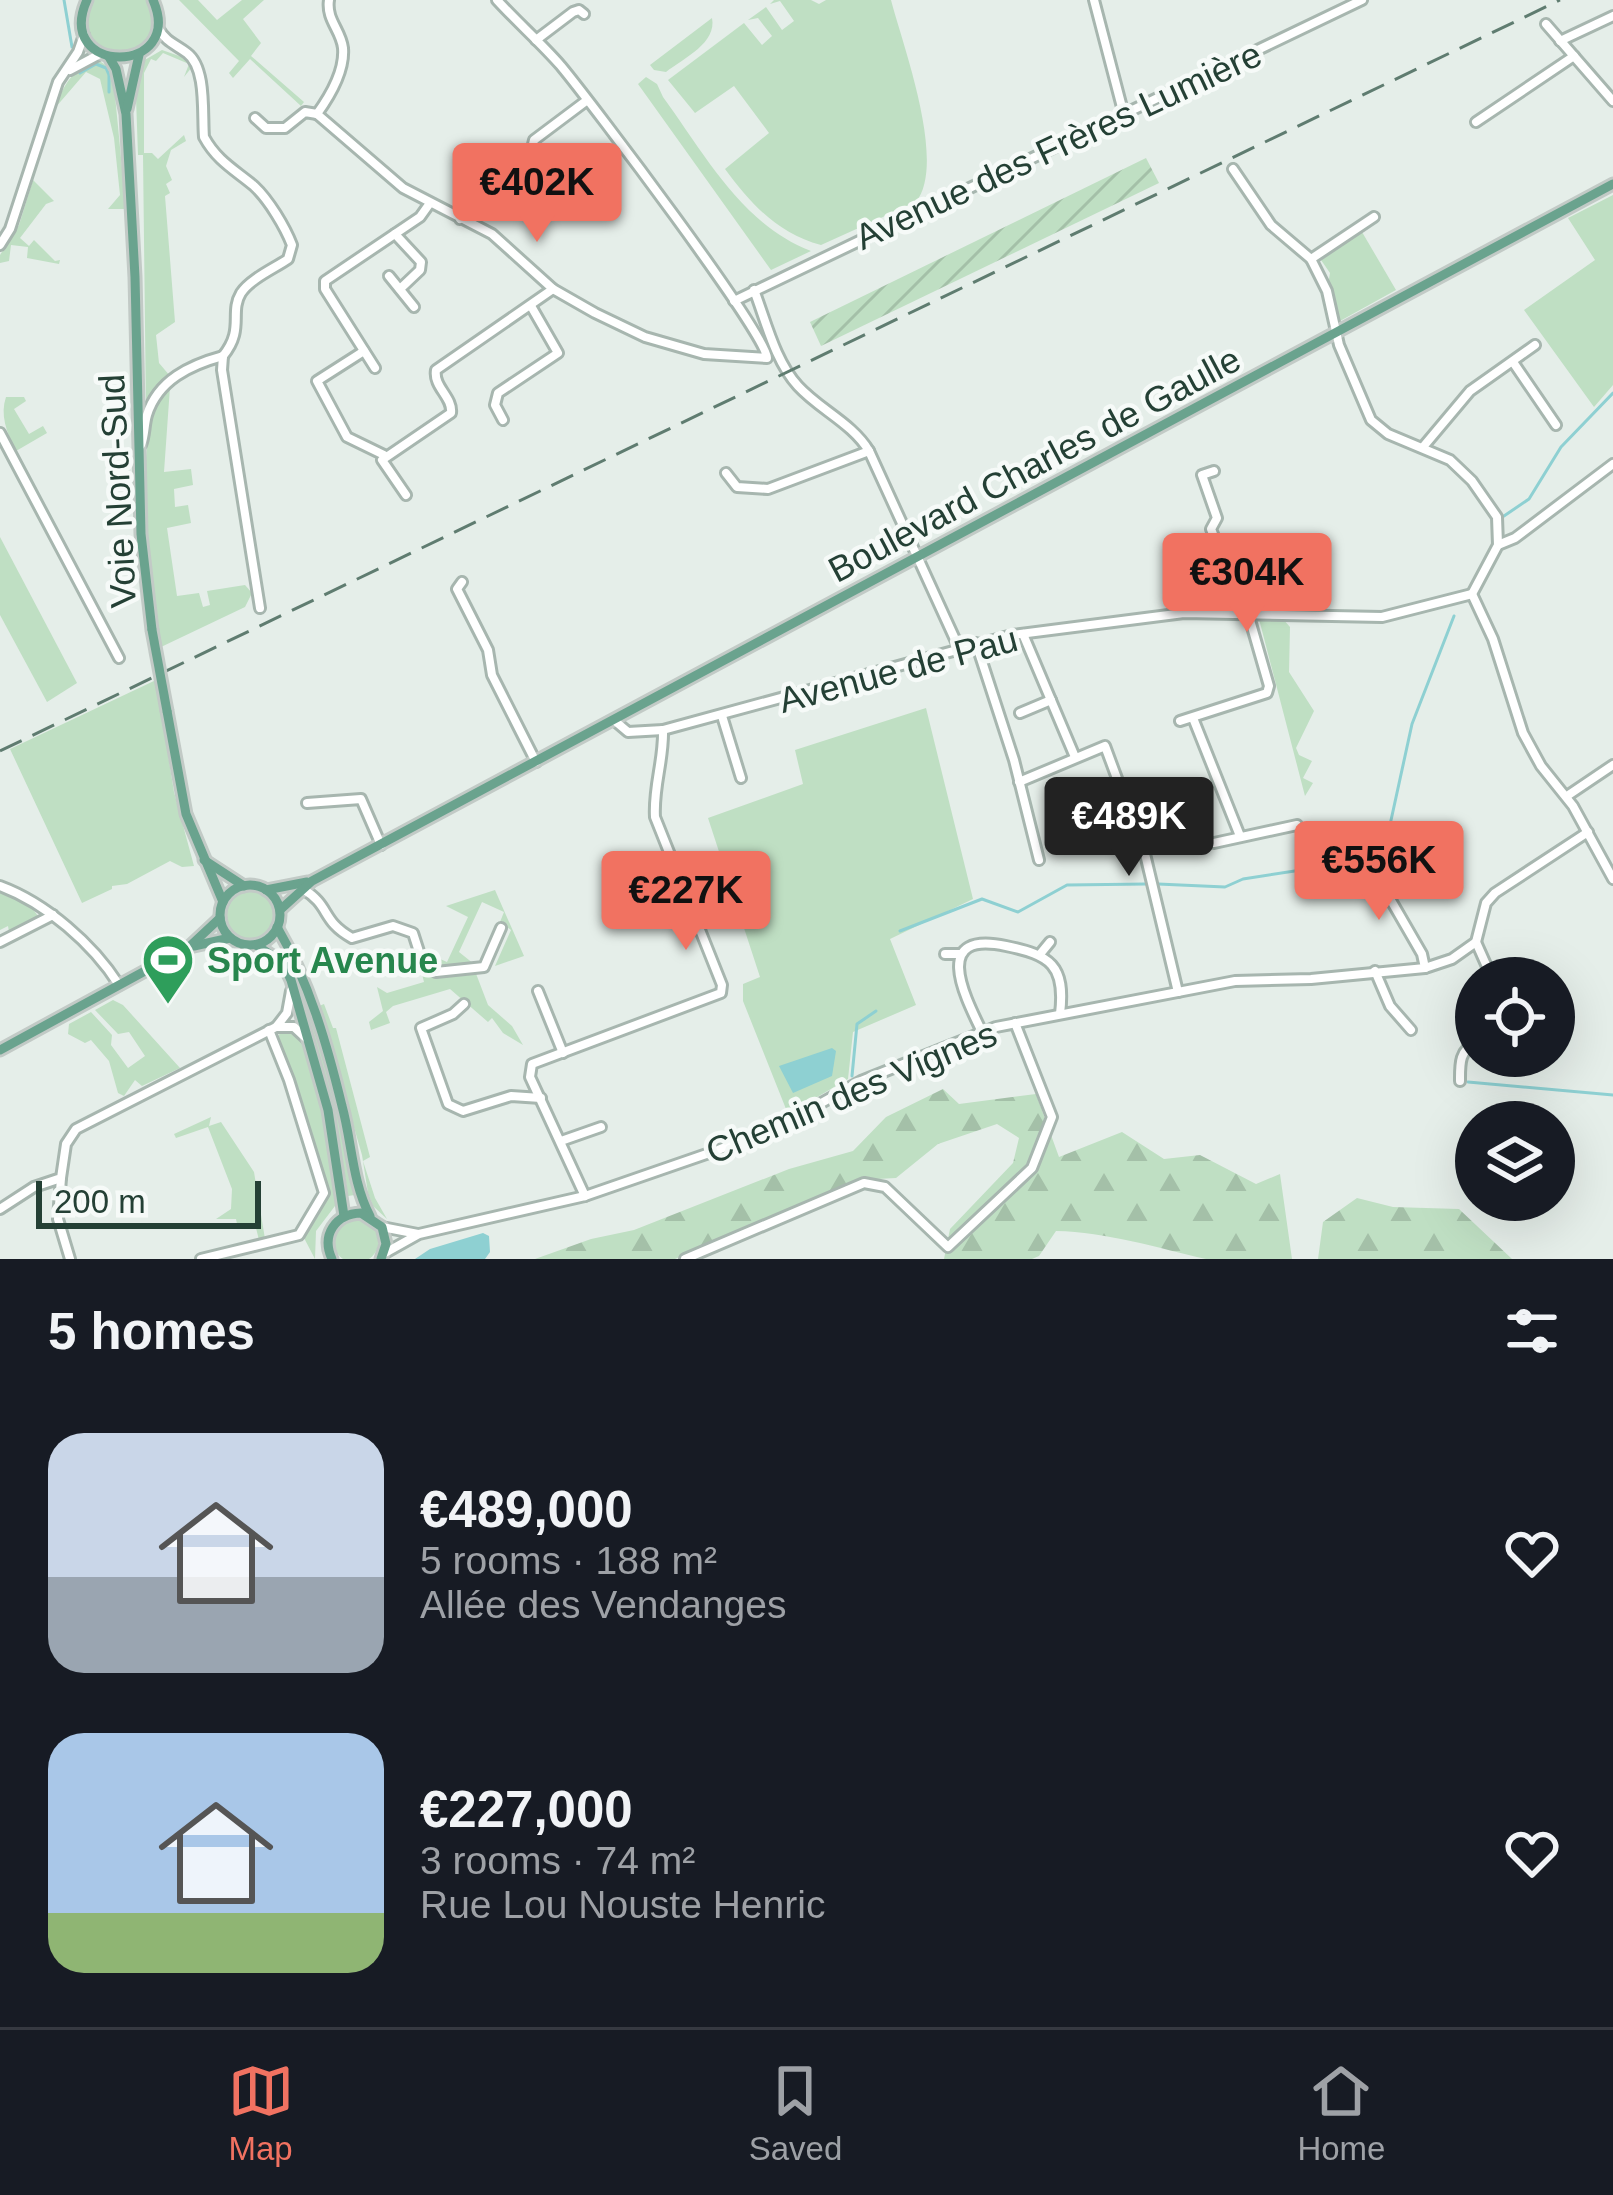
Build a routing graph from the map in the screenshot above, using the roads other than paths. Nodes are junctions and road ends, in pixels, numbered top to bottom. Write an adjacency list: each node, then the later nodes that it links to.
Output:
1 (86, 0): 11 (main road)
2 (153, 0): 10 (main road)
3 (328, 0): 22 (street)
4 (497, 0): 12 (street)
5 (1094, 0): 23 (street)
6 (1362, 0): 23 (street, Avenue des Frères Lumière)
7 (584, 14): 12 (street)
8 (1613, 16): 13 (street)
9 (1546, 24): 13 (street)
10 (158, 28): 14 (street); 15 (main road, Voie Nord-Sud)
11 (84, 34): 16 (main road); 18 (street)
12 (536, 40): 20 (street)
13 (1561, 41): 17 (street)
14 (175, 48): 15 (street); 44 (street)
15 (143, 50): 16 (main road); 21 (main road, Voie Nord-Sud)
16 (105, 56): 18 (street); 21 (main road, Voie Nord-Sud)
17 (1574, 56): 19 (street); 25 (street)
18 (64, 74): 32 (street)
19 (1611, 94)
20 (586, 101): 30 (street); 38 (street)
21 (126, 114): 53 (main road, Voie Nord-Sud)
22 (317, 114): 24 (street); 28 (street)
23 (1124, 115): 37 (street, Avenue des Frères Lumière)
24 (255, 118)
25 (1476, 122)
26 (1233, 169): 33 (street)
27 (1613, 184): 41 (main road, Boulevard Charles de Gaulle)
28 (430, 202): 30 (street); 31 (street)
29 (1374, 217): 33 (street)
30 (460, 219): 36 (street)
31 (394, 234): 35 (street); 43 (street)
32 (0, 245)
33 (1311, 259): 41 (street)
34 (389, 275): 35 (street)
35 (400, 289): 40 (street)
36 (553, 289): 38 (street); 39 (street)
37 (754, 290): 38 (street); 52 (street)
38 (731, 296)
39 (531, 306): 47 (street); 54 (street)
40 (414, 307)
41 (1336, 331): 51 (street); 60 (main road, Boulevard Charles de Gaulle)
42 (1535, 345): 45 (street)
43 (364, 351): 46 (street); 54 (street)
44 (223, 356): 53 (street); 63 (street)
45 (1512, 362): 48 (street); 51 (street)
46 (375, 368)
47 (503, 420)
48 (1556, 425)
49 (0, 433): 50 (street)
50 (3, 445): 68 (street)
51 (1423, 447): 59 (street)
52 (869, 451): 57 (street); 60 (street)
53 (138, 452): 88 (main road, Voie Nord-Sud, bridge)
54 (385, 455): 58 (street)
55 (1613, 466): 59 (street)
56 (1214, 471): 64 (street)
57 (726, 473)
58 (406, 495)
59 (1498, 545): 62 (street)
60 (919, 557): 67 (street); 73 (main road, Boulevard Charles de Gaulle)
61 (462, 582): 77 (street)
62 (1472, 593): 64 (street, Avenue de Pau); 81 (street)
63 (260, 608)
64 (1243, 613): 65 (street, Avenue de Pau); 72 (street)
65 (1023, 634): 66 (street, Avenue de Pau); 69 (street)
66 (976, 643): 67 (street, Avenue de Pau); 80 (street)
67 (958, 648): 71 (street, Avenue de Pau)
68 (119, 658)
69 (1052, 700): 70 (street); 76 (street)
70 (1020, 713)
71 (722, 716): 75 (street, Avenue de Pau); 79 (street)
72 (1193, 718): 74 (street); 85 (street)
73 (615, 721): 75 (street, Avenue de Pau); 77 (main road, Boulevard Charles de Gaulle)
74 (1180, 721)
75 (663, 730): 126 (street)
76 (1075, 757): 80 (street); 117 (street)
77 (536, 762): 87 (main road, Boulevard Charles de Gaulle)
78 (1613, 765): 81 (street)
79 (741, 778)
80 (1019, 782): 89 (street)
81 (1567, 796): 84 (street)
82 (307, 803): 87 (street)
83 (1297, 825): 85 (street)
84 (1588, 832): 91 (street); 105 (street)
85 (1240, 836): 86 (street)
86 (1214, 843)
87 (381, 845): 92 (main road, Boulevard Charles de Gaulle)
88 (204, 860): 94 (main road); 96 (main road, Voie Nord-Sud)
89 (1039, 860)
90 (1370, 864): 112 (street)
91 (1613, 879)
92 (308, 885): 95 (main road); 97 (main road); 101 (street)
93 (0, 886): 98 (street)
94 (244, 886): 95 (main road); 96 (main road)
95 (266, 890): 97 (main road)
96 (223, 902): 99 (main road)
97 (280, 910): 100 (main road)
98 (52, 915): 103 (street); 115 (street)
99 (220, 918): 102 (main road); 107 (main road)
100 (278, 927): 106 (main road); 136 (main road)
101 (501, 928)
102 (230, 938): 106 (main road); 107 (main road)
103 (0, 942)
104 (1050, 942): 108 (street)
105 (1476, 942): 111 (street); 112 (street, Chemin des Vignes)
106 (256, 945): 114 (main road)
107 (189, 947): 115 (main road)
108 (1041, 953): 110 (street); 119 (street)
109 (945, 954): 110 (street)
110 (961, 954): 123 (street)
111 (1483, 957)
112 (1425, 968): 113 (street, Chemin des Vignes)
113 (1375, 971): 117 (street, Chemin des Vignes); 122 (street)
114 (291, 980): 121 (street); 124 (main road)
115 (119, 986): 125 (main road)
116 (538, 991): 126 (street)
117 (1178, 992): 119 (street, Chemin des Vignes)
118 (464, 1004): 129 (street)
119 (1060, 1014): 120 (street, Chemin des Vignes)
120 (1015, 1023): 123 (street, Chemin des Vignes); 143 (street)
121 (272, 1029): 124 (street); 132 (street); 142 (street)
122 (1411, 1030)
123 (982, 1032): 133 (street, Chemin des Vignes)
124 (309, 1042): 135 (main road)
125 (0, 1050)
126 (563, 1053): 129 (street)
127 (1460, 1077): 128 (street)
128 (1460, 1081)
129 (541, 1098): 131 (street)
130 (601, 1127): 131 (street)
131 (561, 1141): 133 (street)
132 (61, 1178): 134 (street); 141 (street)
133 (585, 1196): 138 (street, Chemin des Vignes)
134 (0, 1209)
135 (344, 1216): 136 (main road); 139 (main road)
136 (370, 1216): 137 (main road)
137 (382, 1227): 138 (street, Chemin des Vignes); 140 (main road)
138 (419, 1234): 140 (street, Chemin des Vignes)
139 (329, 1256)
140 (383, 1256)
141 (70, 1259)
142 (202, 1259)
143 (685, 1259)

